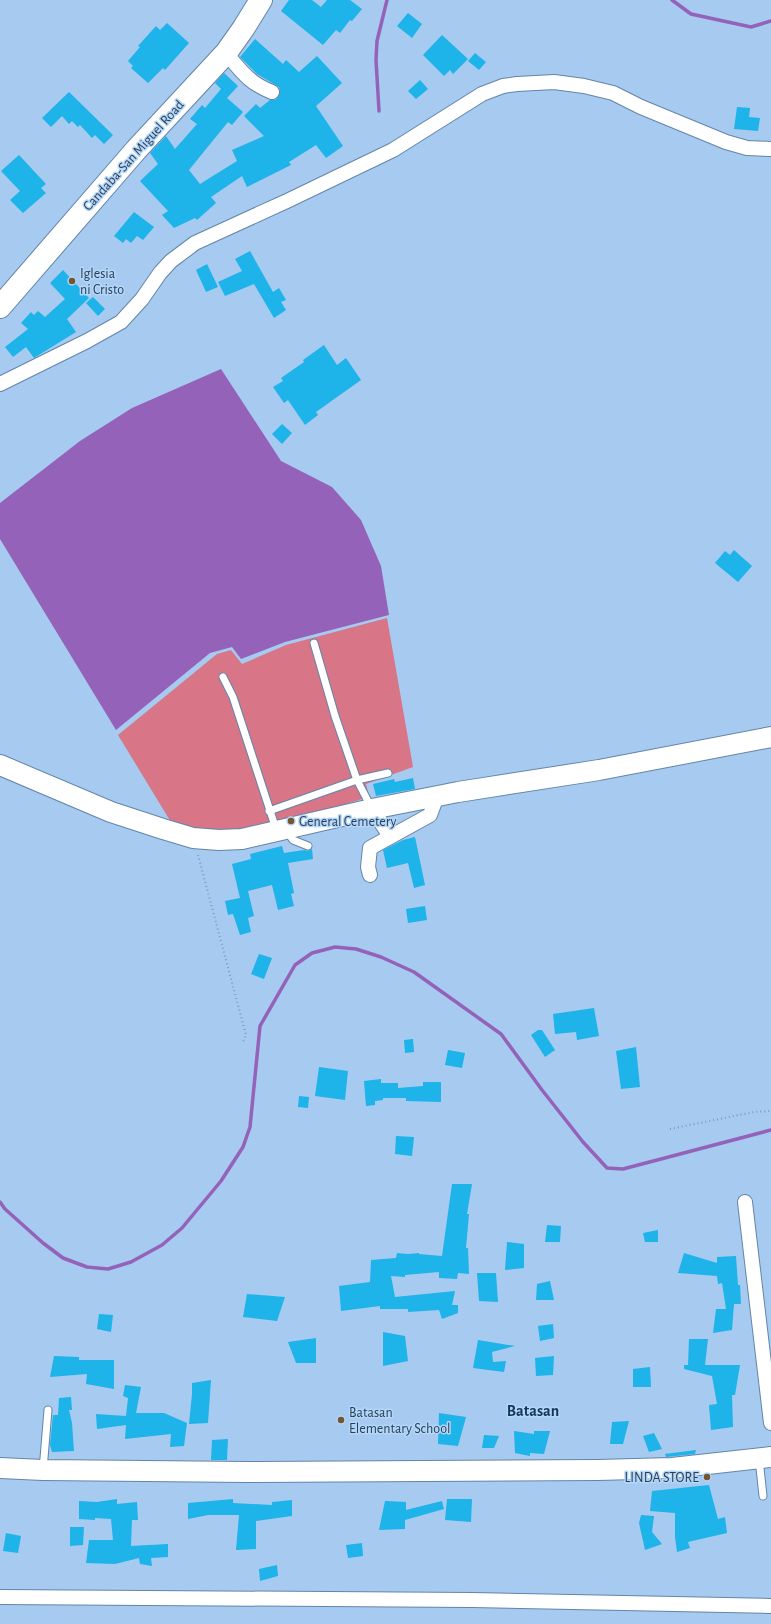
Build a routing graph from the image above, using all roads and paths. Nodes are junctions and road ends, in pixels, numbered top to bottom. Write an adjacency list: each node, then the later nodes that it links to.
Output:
1 (260, 0): 2 (main road, Candaba-San Miguel Road)
2 (226, 52): 3 (street); 5 (main road, Candaba-San Miguel Road)
3 (272, 92)
4 (771, 149): 6 (street)
5 (0, 307)
6 (0, 384)
7 (314, 643): 12 (lane)
8 (223, 677): 15 (lane)
9 (771, 737): 13 (street)
10 (0, 765): 18 (street)
11 (388, 773): 12 (lane)
12 (357, 780): 14 (lane); 15 (lane)
13 (437, 796): 14 (street); 17 (street)
14 (372, 809): 16 (street); 17 (street)
15 (269, 810): 16 (lane)
16 (281, 830): 18 (street); 19 (lane)
17 (390, 836): 20 (street)
18 (193, 838): 21 (path)
19 (308, 846)
20 (370, 875)
21 (243, 1042)
22 (771, 1111): 23 (path)
23 (670, 1128)
24 (745, 1202): 26 (street)
25 (48, 1410): 29 (lane)
26 (771, 1423)
27 (765, 1458): 29 (street); 30 (lane)
28 (0, 1468): 29 (street)
29 (43, 1470)
30 (763, 1496)
31 (0, 1597): 32 (street)
32 (771, 1606)

